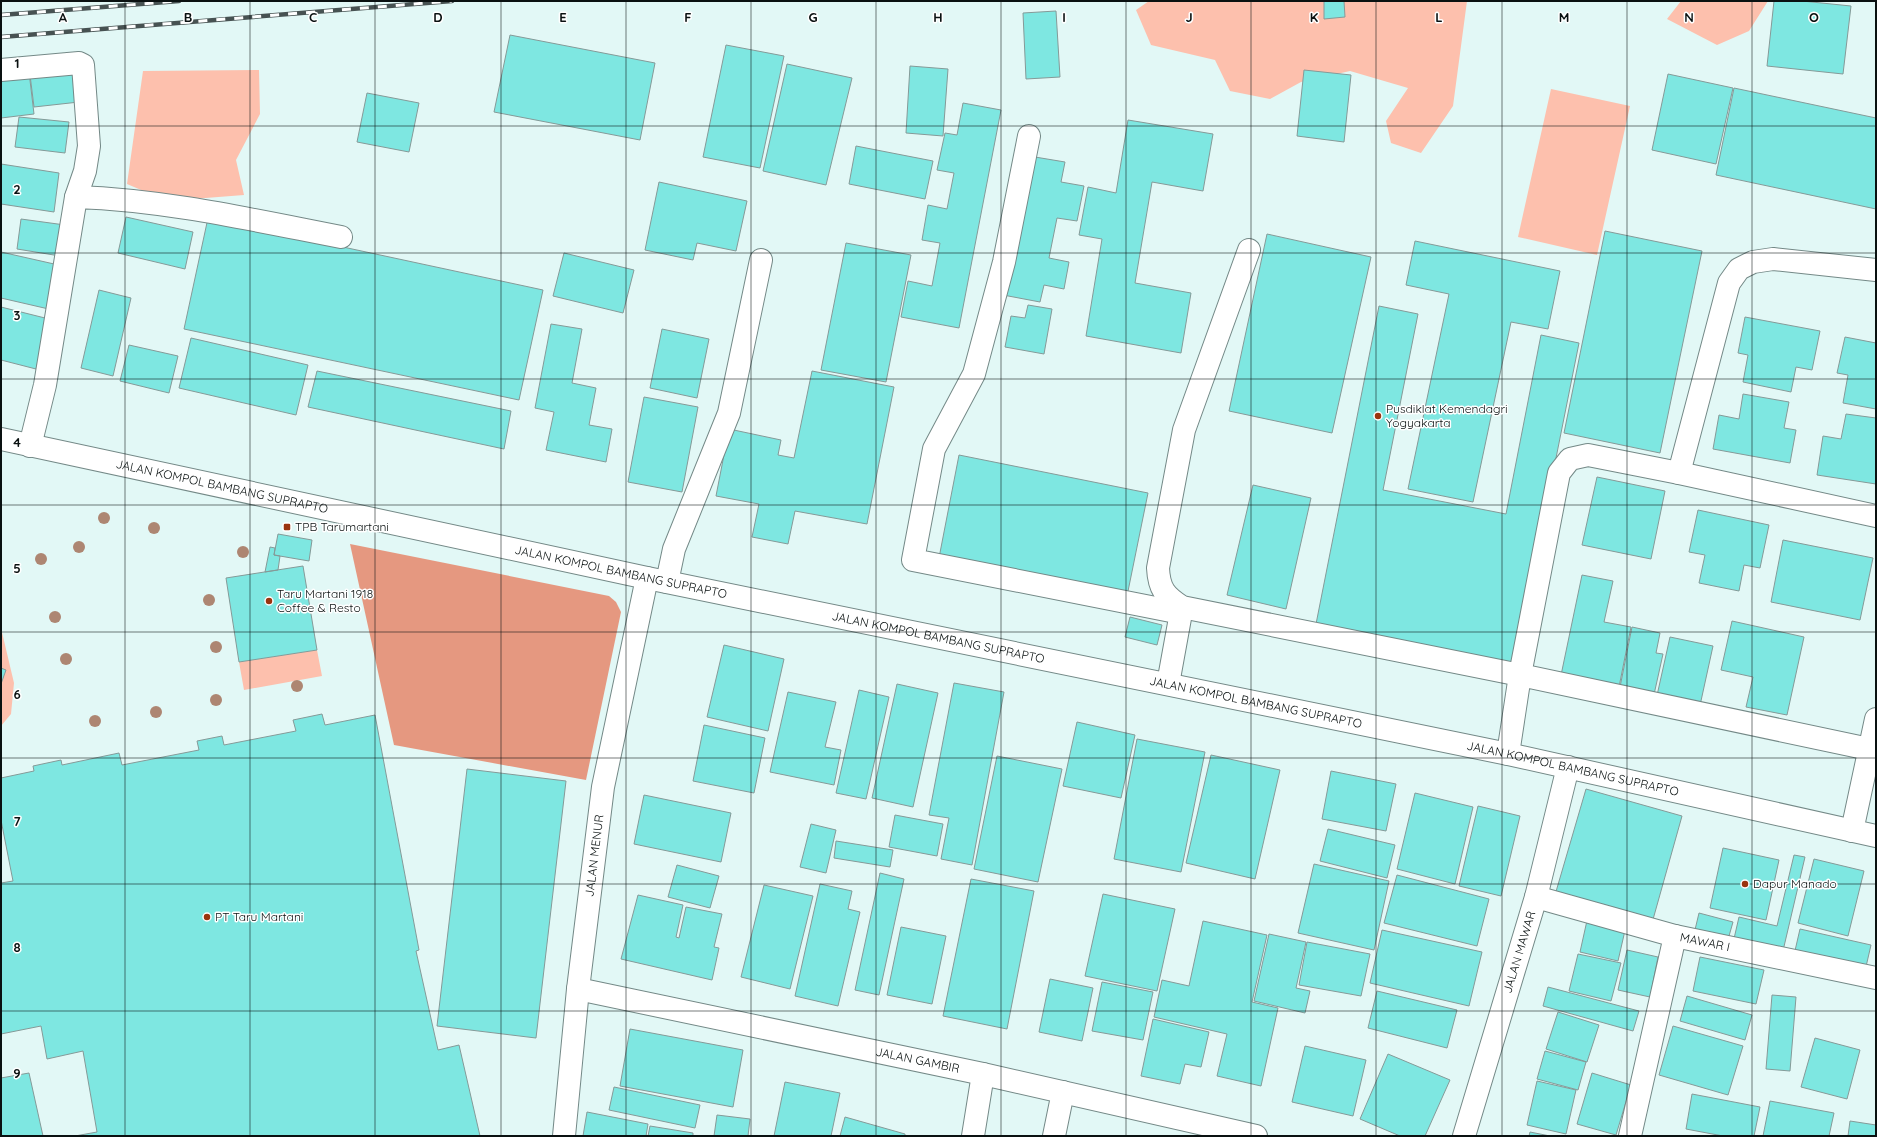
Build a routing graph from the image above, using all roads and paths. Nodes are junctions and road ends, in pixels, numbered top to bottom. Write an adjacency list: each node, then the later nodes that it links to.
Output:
1 (1, 70): 3 (street)
2 (1028, 136): 13 (street)
3 (76, 197): 4 (street); 9 (street)
4 (341, 238)
5 (1250, 250): 13 (street)
6 (761, 260): 12 (street, JALAN MENUR)
7 (1876, 270): 10 (street)
8 (1, 439): 9 (street, JALAN KOMPOL BAMBANG SUPRAPTO)
9 (30, 446): 12 (street, JALAN KOMPOL BAMBANG SUPRAPTO)
10 (1679, 473): 11 (street); 14 (street)
11 (1876, 516)
12 (657, 580): 15 (street, JALAN KOMPOL BAMBANG SUPRAPTO); 25 (street, JALAN MENUR)
13 (1182, 610): 14 (street); 15 (street)
14 (1520, 675): 17 (street); 18 (street)
15 (1168, 684): 18 (street, JALAN KOMPOL BAMBANG SUPRAPTO)
16 (1876, 719): 17 (street)
17 (1870, 749): 20 (street)
18 (1508, 754): 19 (street, JALAN KOMPOL BAMBANG SUPRAPTO)
19 (1568, 767): 20 (street, JALAN KOMPOL BAMBANG SUPRAPTO); 22 (street, JALAN MAWAR)
20 (1852, 831): 21 (street, JALAN KOMPOL BAMBANG SUPRAPTO)
21 (1876, 836)
22 (1536, 897): 23 (street, MAWAR I); 32 (street, JALAN MAWAR)
23 (1674, 936): 24 (street, MAWAR I); 33 (street)
24 (1876, 978)
25 (578, 989): 26 (street, JALAN GAMBIR); 28 (street, JALAN MENUR)
26 (983, 1074): 27 (street, JALAN GAMBIR); 29 (street)
27 (1063, 1092): 30 (street); 31 (street, JALAN GAMBIR)
28 (564, 1136)
29 (973, 1136)
30 (1054, 1136)
31 (1256, 1136)
32 (1464, 1136)
33 (1630, 1136)

